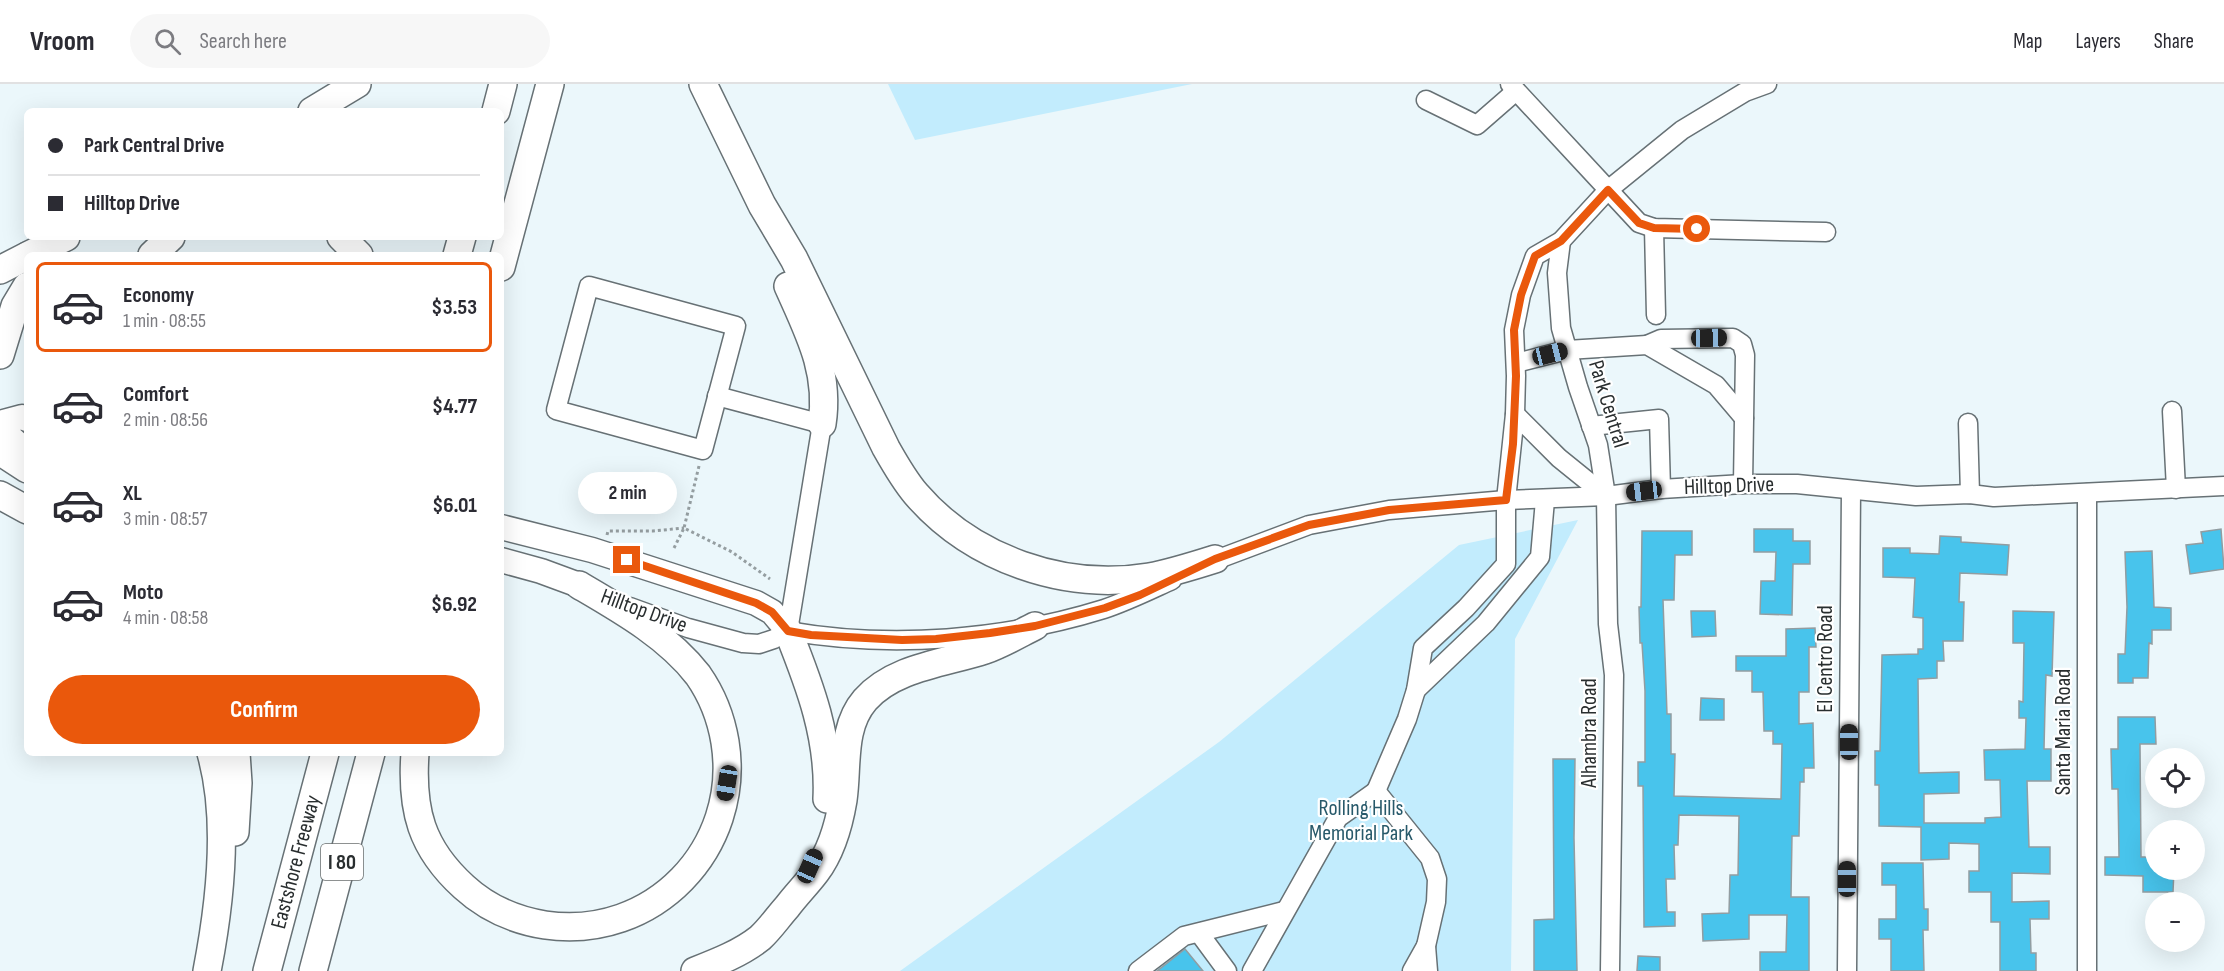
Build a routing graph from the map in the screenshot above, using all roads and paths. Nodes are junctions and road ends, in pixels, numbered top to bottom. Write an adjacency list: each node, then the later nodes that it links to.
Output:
1 (357, 84): 8 (highway)
2 (503, 84): 9 (highway)
3 (550, 84): 23 (highway)
4 (703, 84): 11 (highway)
5 (1767, 84): 10 (street)
6 (1513, 88): 7 (street); 10 (street)
7 (1426, 100)
8 (317, 108)
9 (497, 108)
10 (1608, 190): 12 (street); 18 (street)
11 (762, 206): 39 (highway); 62 (highway)
12 (1654, 228): 13 (street); 27 (street)
13 (1826, 232)
14 (60, 240): 19 (highway)
15 (80, 240): 20 (highway)
16 (168, 240): 21 (highway)
17 (344, 240): 22 (highway)
18 (1561, 241): 29 (street, Park Central); 31 (street)
19 (36, 252)
20 (62, 252)
21 (155, 252)
22 (356, 252)
23 (504, 256)
24 (24, 258): 25 (highway)
25 (0, 270)
26 (24, 291): 30 (highway)
27 (1656, 315)
28 (1647, 345): 29 (street); 36 (street); 36 (street)
29 (1567, 350): 31 (street); 40 (street, Park Central)
30 (0, 355)
31 (1516, 363): 34 (street)
32 (717, 396): 39 (street); 44 (street); 44 (street)
33 (2172, 411): 49 (street)
34 (1515, 414): 54 (street); 55 (street)
35 (24, 417): 37 (main road)
36 (1744, 418): 46 (street)
37 (0, 423)
38 (1968, 423): 52 (street)
39 (822, 424): 67 (street)
40 (1591, 426): 48 (street); 54 (street, Park Central)
41 (0, 428): 43 (main road)
42 (0, 445): 45 (highway)
43 (24, 446)
44 (703, 450): 59 (path)
45 (24, 467)
46 (1743, 484): 48 (street, Hilltop Drive); 50 (street, Hilltop Drive)
47 (2224, 486): 49 (street, Hilltop Drive)
48 (1661, 489): 54 (street, Hilltop Drive)
49 (2176, 489): 51 (street, Hilltop Drive)
50 (1851, 490): 52 (street, Hilltop Drive); 91 (street, El Centro Road)
51 (2086, 493): 52 (street, Hilltop Drive); 92 (street, Santa Maria Road)
52 (1970, 494)
53 (0, 495): 57 (highway)
54 (1606, 496): 56 (street, Hilltop Drive); 90 (street, Alhambra Road)
55 (1506, 500): 56 (street, Hilltop Drive); 62 (street, Hilltop Drive); 68 (street)
56 (1545, 500): 68 (street)
57 (24, 508)
58 (504, 528): 67 (main road, Hilltop Drive)
59 (684, 528): 60 (path); 61 (path); 64 (path)
60 (607, 536)
61 (675, 548)
62 (1215, 559): 66 (street, Hilltop Drive)
63 (504, 561): 65 (main road, Hilltop Drive)
64 (770, 579)
65 (579, 585): 67 (street, Hilltop Drive); 74 (highway)
66 (1035, 626): 67 (street, Hilltop Drive); 76 (highway)
67 (788, 631): 76 (highway)
68 (1416, 690): 75 (street)
69 (212, 756): 81 (highway)
70 (236, 756): 81 (highway)
71 (311, 756): 78 (highway)
72 (324, 756): 78 (highway, Eastshore Freeway / I 80)
73 (370, 756): 83 (highway, Eastshore Freeway / I 80)
74 (415, 756)
75 (1376, 791): 77 (street); 80 (street)
76 (792, 900): 84 (highway)
77 (1284, 911): 79 (street); 87 (street)
78 (278, 929): 82 (highway, Eastshore Freeway / I 80)
79 (1199, 933): 85 (street); 86 (street)
80 (1426, 946): 88 (street); 89 (street)
81 (208, 962)
82 (267, 971)
83 (313, 971)
84 (695, 971)
85 (1138, 971)
86 (1227, 971)
87 (1252, 971)
88 (1412, 971)
89 (1428, 971)
90 (1610, 971)
91 (1847, 971)
92 (2086, 971)

